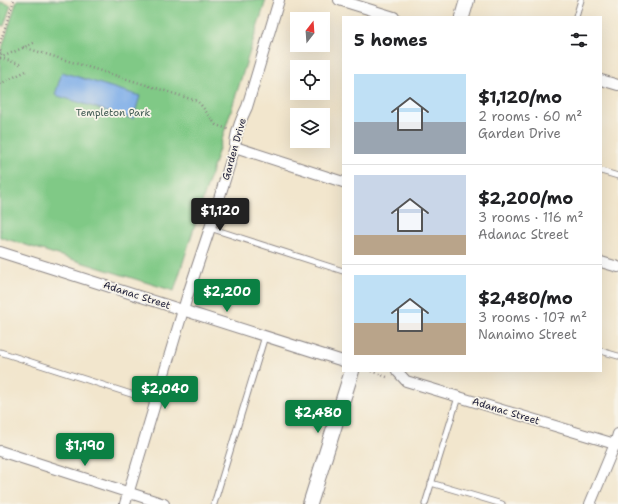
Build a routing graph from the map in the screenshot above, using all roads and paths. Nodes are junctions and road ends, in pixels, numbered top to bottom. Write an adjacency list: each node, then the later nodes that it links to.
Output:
1 (14, 0): 10 (path)
2 (279, 0): 20 (street, Garden Drive)
3 (339, 0): 6 (street)
4 (467, 0): 7 (main road)
5 (581, 0): 8 (lane)
6 (391, 16)
7 (462, 16)
8 (576, 16)
9 (36, 42): 11 (path)
10 (0, 43)
11 (24, 47): 13 (path); 19 (path)
12 (0, 51): 13 (path)
13 (0, 57): 14 (path)
14 (23, 65)
15 (26, 71): 17 (path)
16 (602, 80): 18 (street)
17 (0, 84)
18 (618, 85)
19 (233, 131)
20 (235, 147): 23 (street); 24 (street, Garden Drive)
21 (602, 171): 22 (lane)
22 (618, 176)
23 (342, 182)
24 (210, 228): 28 (lane); 29 (street, Garden Drive)
25 (0, 252): 29 (street, Adanac Street)
26 (602, 262): 27 (street)
27 (618, 267)
28 (342, 272)
29 (183, 310): 30 (street, Adanac Street); 38 (street, Garden Drive)
30 (265, 336): 34 (street, Adanac Street); 45 (lane)
31 (602, 351): 33 (lane)
32 (0, 352): 38 (lane)
33 (618, 356)
34 (342, 361)
35 (352, 372): 46 (main road)
36 (398, 372): 37 (street, Adanac Street)
37 (458, 397): 39 (street, Adanac Street); 41 (lane)
38 (156, 402): 42 (street, Garden Drive)
39 (617, 441): 49 (street)
40 (0, 451): 42 (street)
41 (432, 483): 47 (lane); 48 (lane)
42 (128, 493): 43 (street, Garden Drive); 44 (street)
43 (125, 504)
44 (164, 504)
45 (214, 504)
46 (310, 504)
47 (425, 504)
48 (502, 504)
49 (590, 504)

